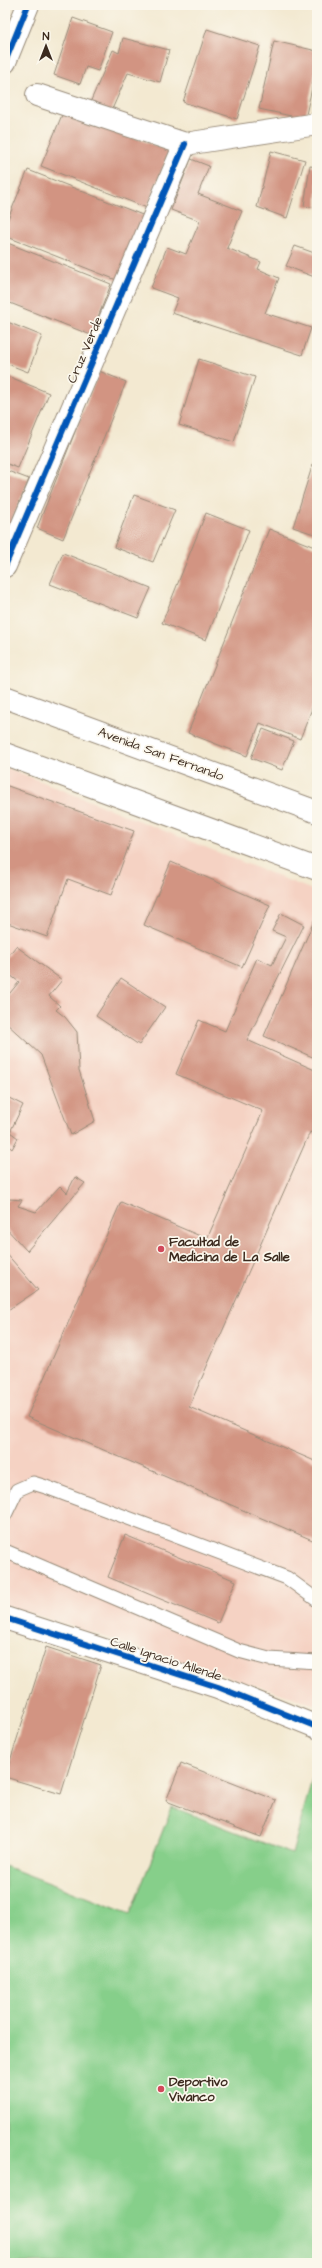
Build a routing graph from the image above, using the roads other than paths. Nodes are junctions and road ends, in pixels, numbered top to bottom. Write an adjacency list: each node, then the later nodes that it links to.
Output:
1 (28, 5): 2 (street)
2 (5, 62)
3 (36, 95): 5 (street)
4 (317, 124): 5 (street)
5 (185, 144): 6 (street, Cruz Verde)
6 (5, 566)
7 (5, 697): 9 (street, Avenida San Fernando)
8 (5, 754): 10 (street)
9 (317, 812)
10 (317, 869)
11 (5, 1515): 13 (lane)
12 (5, 1551): 15 (lane)
13 (317, 1600)
14 (5, 1618): 16 (street, Calle Ignacio Allende)
15 (317, 1662)
16 (317, 1727)

